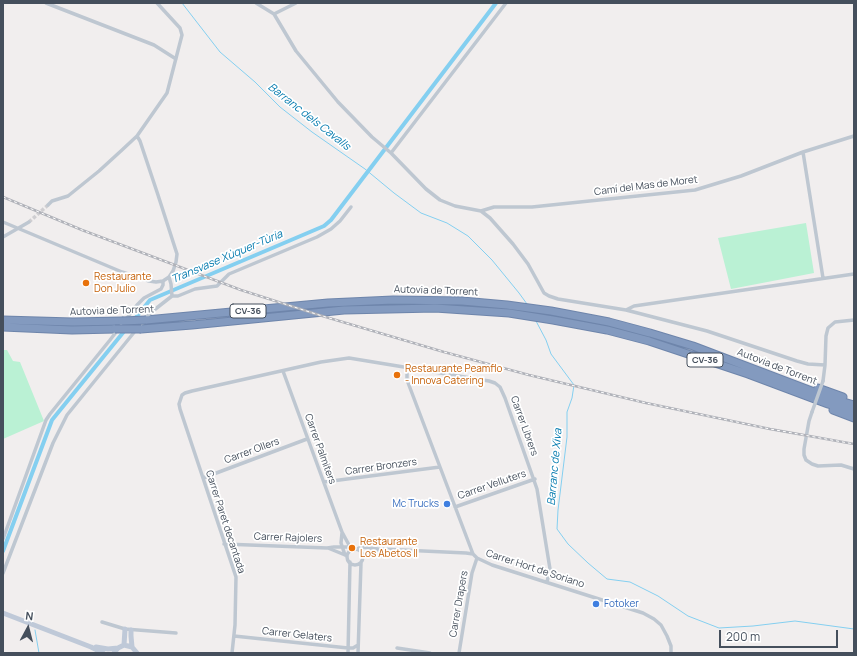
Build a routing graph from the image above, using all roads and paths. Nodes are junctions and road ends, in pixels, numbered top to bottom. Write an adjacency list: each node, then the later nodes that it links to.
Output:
1 (46, 3): 7 (street)
2 (157, 3): 7 (street)
3 (256, 3): 6 (street)
4 (296, 3): 6 (street)
5 (506, 3): 11 (street)
6 (274, 14): 11 (street)
7 (176, 59): 8 (street)
8 (137, 136): 12 (street); 20 (street)
9 (854, 136): 10 (street, Camí del Mas de Moret)
10 (803, 152): 14 (street, Camí del Mas de Moret); 21 (street)
11 (391, 153): 14 (street)
12 (48, 205)
13 (351, 207): 23 (street)
14 (481, 211): 24 (street)
15 (3, 222): 17 (street)
16 (29, 222): 17 (street)
17 (17, 228): 18 (street); 22 (street)
18 (3, 237)
19 (854, 274): 21 (street)
20 (169, 277): 22 (street); 23 (street)
21 (823, 278): 24 (street)
22 (163, 280): 46 (street)
23 (172, 296): 60 (street)
24 (626, 310): 30 (street)
25 (3, 320): 28 (highway, Autovia de Torrent / CV-36, bridge)
26 (854, 320): 30 (street)
27 (3, 328): 29 (highway, Autovia de Torrent / CV-36, bridge)
28 (650, 333): 34 (highway); 35 (highway, Autovia de Torrent / CV-36)
29 (690, 354): 36 (highway, Autovia de Torrent / CV-36); 37 (highway)
30 (825, 365): 40 (street, bridge)
31 (407, 367): 32 (street, Carrer Librers); 39 (street, Carrer Hort de Soriano); 42 (street, Carrer Librers)
32 (283, 371): 33 (street, Carrer Librers); 38 (street, Carrer Palmiters)
33 (180, 398): 41 (street, Carrer Paret decantada)
34 (854, 401)
35 (854, 405)
36 (854, 412)
37 (854, 418)
38 (307, 439): 41 (street, Carrer Ollers); 43 (street, Carrer Palmiters)
39 (440, 467): 43 (street, Carrer Bronzers); 44 (street, Carrer Hort de Soriano)
40 (854, 469)
41 (203, 478): 48 (street, Carrer Paret decantada)
42 (535, 479): 44 (street, Carrer Velluters); 61 (street, Carrer Librers)
43 (324, 482): 45 (street, Carrer Palmiters)
44 (455, 507): 54 (street, Carrer Hort de Soriano)
45 (342, 532): 47 (street, Carrer Palmiters); 53 (street, Carrer Palmiters)
46 (3, 539)
47 (341, 539): 49 (street); 50 (street, Carrer Palmiters)
48 (224, 544): 51 (street, Carrer Rajolers); 67 (street, Carrer Paret decantada)
49 (334, 547): 50 (street, Carrer Rajolers); 51 (street, Carrer Rajolers)
50 (342, 547): 53 (street, Carrer Rajolers); 55 (street, Carrer Palmiters)
51 (327, 548): 55 (street, Carrer Rajolers)
52 (381, 549): 53 (street, Carrer Rajolers); 54 (street, Carrer Rajolers); 56 (street, Carrer Rajolers)
53 (354, 550): 55 (street); 56 (street)
54 (473, 554): 57 (street, Carrer Hort de Soriano)
55 (346, 556): 58 (street)
56 (363, 557): 59 (street)
57 (478, 558): 61 (street, Carrer Hort de Soriano); 82 (street, Carrer Drapers)
58 (350, 562): 59 (street); 73 (street)
59 (361, 563): 69 (street)
60 (3, 573)
61 (547, 582): 83 (street, Carrer Hort de Soriano)
62 (3, 613): 70 (street)
63 (102, 622): 64 (street)
64 (125, 630): 65 (street); 68 (street)
65 (132, 630): 66 (street); 71 (street)
66 (176, 633)
67 (234, 636): 73 (street, Carrer Gelaters); 78 (street, Carrer Paret decantada)
68 (124, 645): 71 (street); 72 (street)
69 (358, 645): 73 (street, Carrer Gelaters); 80 (street)
70 (91, 647): 72 (street); 75 (street)
71 (132, 647): 77 (street)
72 (118, 648): 76 (street)
73 (348, 648): 79 (street)
74 (397, 648): 81 (street)
75 (103, 653)
76 (114, 653)
77 (137, 653)
78 (232, 653)
79 (348, 653)
80 (358, 653)
81 (430, 653)
82 (459, 653)
83 (671, 653)

